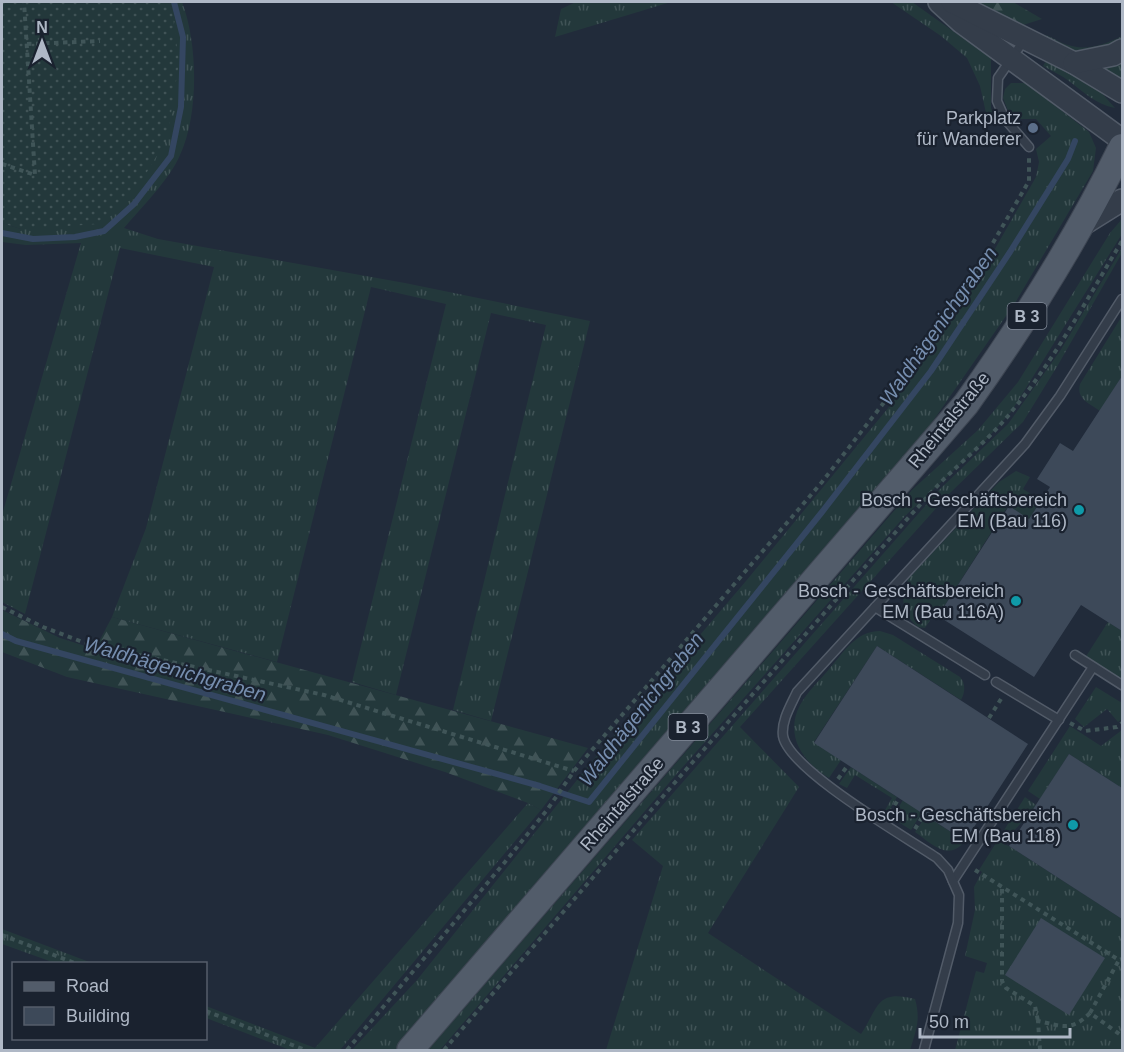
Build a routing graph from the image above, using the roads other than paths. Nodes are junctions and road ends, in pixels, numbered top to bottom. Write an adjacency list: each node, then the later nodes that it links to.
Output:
1 (939, 2): 5 (street)
2 (952, 2): 3 (street)
3 (1025, 39): 5 (lane); 6 (street)
4 (1122, 50): 6 (street)
5 (1012, 60): 8 (street); 9 (lane)
6 (1074, 63): 7 (street)
7 (1122, 92)
8 (1122, 140)
9 (1029, 147)
10 (1122, 147): 12 (main road, Rheintalstraße / B 3)
11 (1122, 200): 12 (street)
12 (1082, 225): 22 (main road, Rheintalstraße / B 3)
13 (1122, 299): 14 (lane)
14 (875, 607): 17 (lane); 21 (lane)
15 (1074, 656): 16 (lane)
16 (1094, 667): 19 (lane); 20 (lane)
17 (985, 675)
18 (996, 682): 20 (lane)
19 (1122, 685)
20 (1060, 718): 21 (lane)
21 (953, 881): 23 (lane)
22 (410, 1050)
23 (924, 1050)

